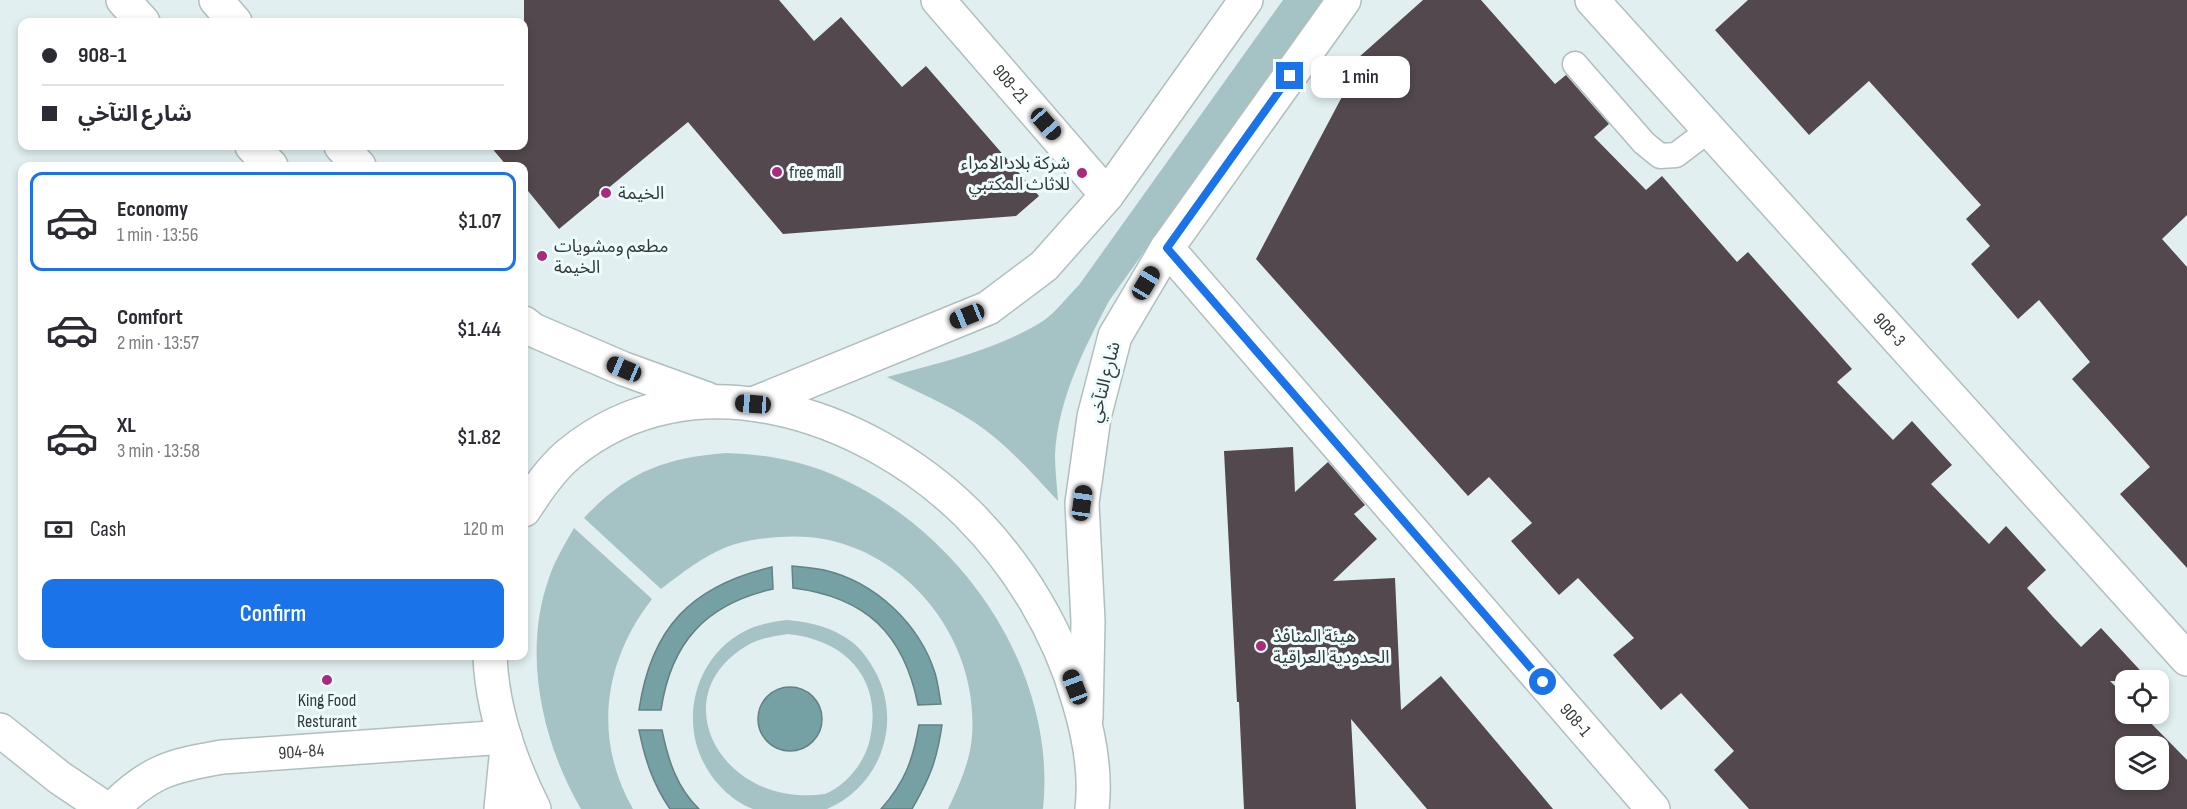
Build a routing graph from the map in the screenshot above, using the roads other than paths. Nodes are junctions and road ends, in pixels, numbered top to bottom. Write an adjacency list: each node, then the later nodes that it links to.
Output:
1 (123, 0): 7 (street)
2 (216, 0): 8 (street)
3 (938, 0): 15 (street, 908-21)
4 (1246, 0): 15 (street)
5 (1344, 0): 16 (street, شارع التآخي)
6 (1592, 0): 10 (street, 908-3)
7 (139, 18)
8 (232, 18)
9 (1575, 64): 10 (lane)
10 (1709, 130): 21 (street, 908-3)
11 (256, 150): 13 (street)
12 (345, 150): 14 (street)
13 (267, 162)
14 (355, 162)
15 (1107, 195): 19 (street)
16 (1167, 248): 23 (street, شارع التآخي); 31 (street, 908-1)
17 (528, 326): 18 (street)
18 (714, 401): 19 (street); 20 (street)
19 (753, 404): 23 (street)
20 (528, 504)
21 (2187, 658)
22 (491, 660): 25 (street)
23 (1086, 725): 30 (street)
24 (0, 730): 26 (street)
25 (506, 742): 27 (street, 904-84); 28 (street); 29 (street)
26 (106, 809)
27 (112, 809)
28 (501, 809)
29 (534, 809)
30 (1092, 809)
31 (1653, 809)

